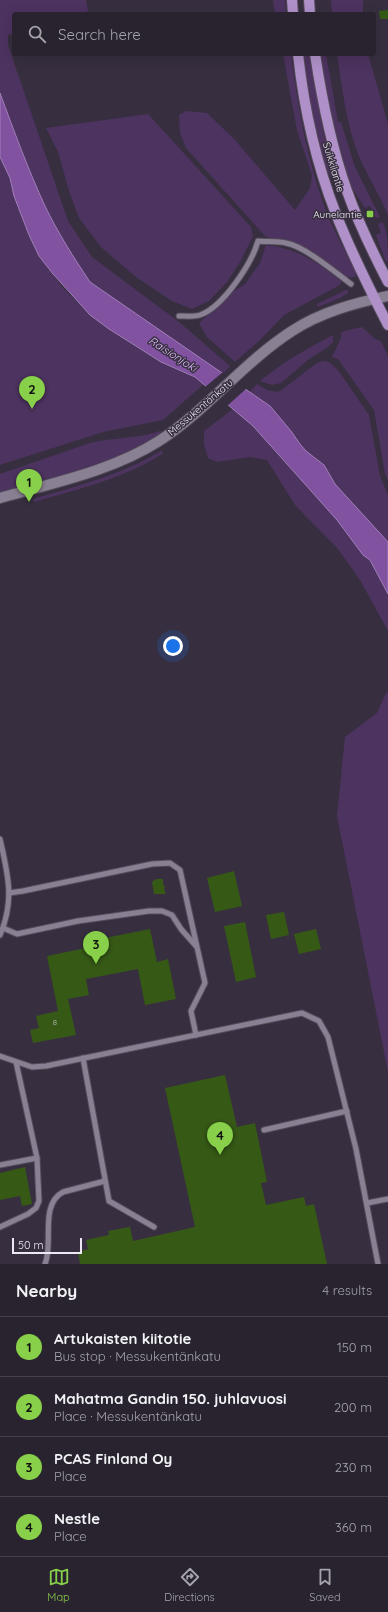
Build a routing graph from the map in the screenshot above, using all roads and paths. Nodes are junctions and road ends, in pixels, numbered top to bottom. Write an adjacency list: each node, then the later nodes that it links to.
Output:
1 (292, 0): 3 (main road)
2 (309, 0): 4 (main road)
3 (294, 12)
4 (310, 12)
5 (298, 56): 10 (main road, Suikkilantie)
6 (315, 56): 7 (main road, Suikkilantie)
7 (388, 282)
8 (351, 284): 11 (lane)
9 (388, 296): 10 (street, Messukentänkatu)
10 (375, 299): 12 (main road, Suikkilantie); 13 (street, Messukentänkatu)
11 (179, 316)
12 (388, 325)
13 (0, 498)
14 (0, 840): 15 (lane)
15 (9, 893): 16 (lane); 18 (lane)
16 (3, 928): 17 (lane); 18 (lane)
17 (0, 935)
18 (197, 946): 19 (lane)
19 (196, 1035): 21 (lane); 23 (lane)
20 (0, 1056): 22 (lane)
21 (83, 1058): 22 (lane); 27 (lane)
22 (16, 1062): 25 (lane)
23 (347, 1111): 24 (lane); 29 (lane)
24 (264, 1130)
25 (36, 1158): 26 (lane); 30 (lane)
26 (0, 1165)
27 (105, 1181): 31 (lane); 32 (lane)
28 (388, 1198): 29 (lane)
29 (367, 1203): 33 (lane)
30 (0, 1227)
31 (154, 1227)
32 (45, 1264)
33 (378, 1264)

